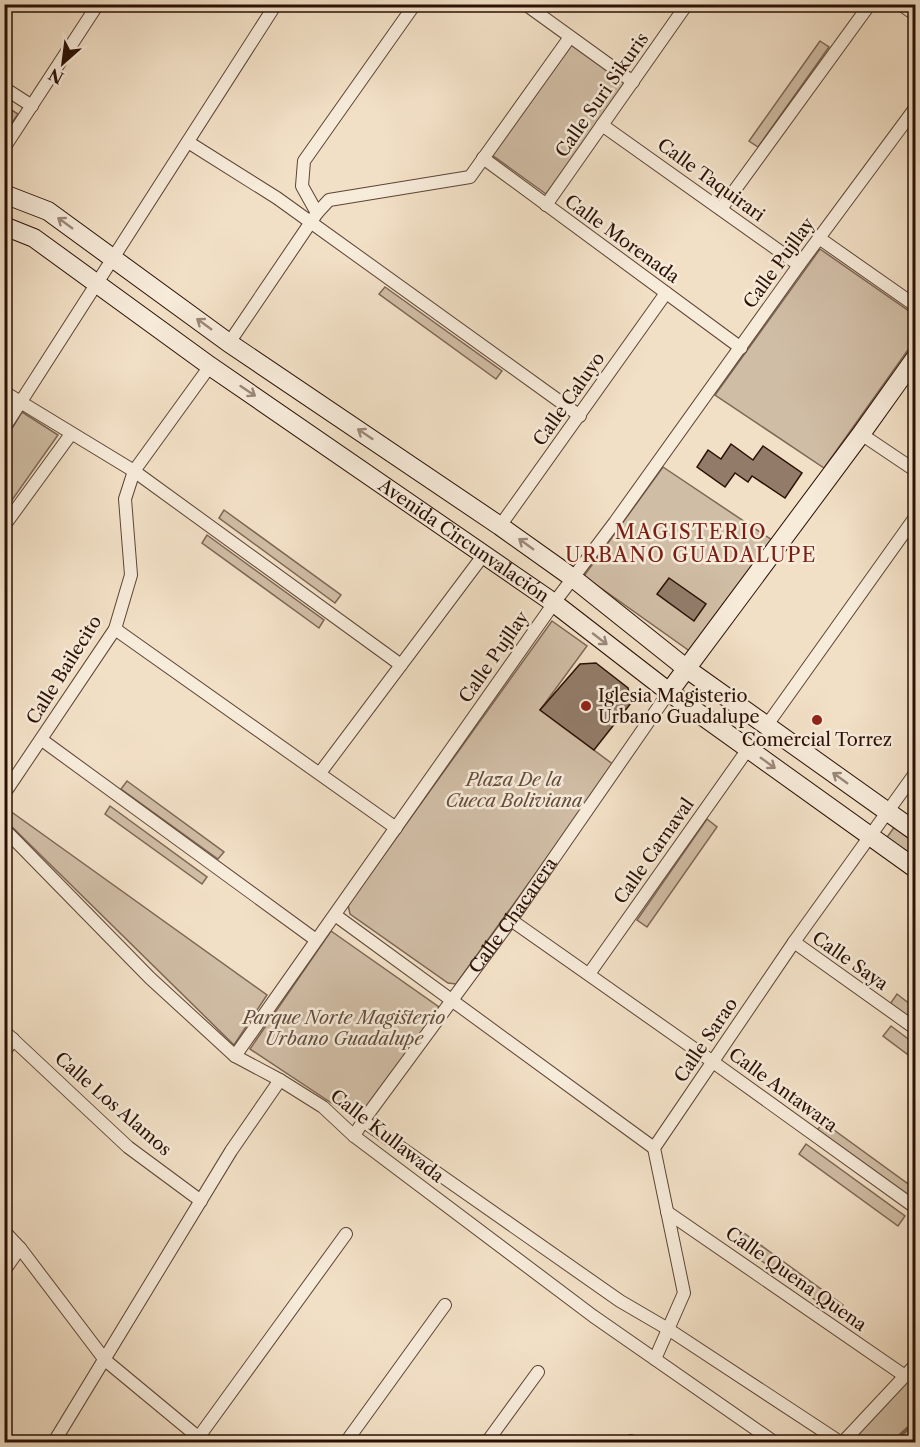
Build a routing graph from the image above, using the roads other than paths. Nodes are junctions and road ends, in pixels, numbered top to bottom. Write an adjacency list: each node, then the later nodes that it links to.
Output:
1 (98, 4): 12 (street)
2 (276, 4): 15 (street)
3 (416, 4): 21 (street)
4 (525, 4): 9 (street)
5 (687, 4): 10 (street, Calle Suri Sikuris)
6 (870, 4): 20 (street)
7 (900, 4): 8 (street)
8 (915, 15)
9 (570, 37): 10 (street); 17 (street)
10 (633, 82): 14 (street, Calle Suri Sikuris)
11 (4, 88): 12 (street)
12 (32, 106): 16 (street)
13 (915, 107): 23 (street, Calle Pujllay)
14 (602, 125): 19 (street, Calle Suri Sikuris); 20 (street, Calle Taquirari)
15 (188, 142): 21 (street); 24 (street)
16 (4, 148)
17 (483, 158): 19 (street, Calle Morenada); 21 (street)
18 (4, 194): 24 (main road, Avenida Circunvalación, one-way to 18)
19 (546, 205): 27 (street, Calle Morenada)
20 (721, 209): 25 (street, Calle Taquirari)
21 (314, 218): 29 (street); 35 (street)
22 (4, 226): 26 (main road, Avenida Circunvalación)
23 (819, 238): 25 (street, Calle Pujllay); 28 (street)
24 (112, 257): 26 (street); 29 (main road, Avenida Circunvalación, one-way to 24)
25 (799, 265): 30 (street, Calle Pujllay)
26 (97, 284): 32 (main road, Avenida Circunvalación); 34 (street)
27 (666, 293): 30 (street, Calle Morenada); 35 (street, Calle Caluyo)
28 (915, 306)
29 (229, 343): 43 (main road, Avenida Circunvalación, one-way to 29)
30 (741, 348): 45 (street, Calle Pujllay)
31 (915, 357): 38 (main road)
32 (210, 366): 39 (street, Calle Bailecito); 44 (main road, Avenida Circunvalación, one-way to 44)
33 (4, 392): 34 (street)
34 (21, 402): 36 (street); 37 (street)
35 (579, 416): 43 (street, Calle Caluyo)
36 (4, 428)
37 (71, 434): 39 (street); 42 (street)
38 (861, 434): 40 (street); 49 (main road)
39 (134, 471): 47 (street, Calle Bailecito); 48 (street)
40 (915, 471)
41 (915, 516): 51 (street)
42 (4, 526)
43 (501, 526): 45 (main road, Avenida Circunvalación, one-way to 43)
44 (484, 553): 46 (main road, Avenida Circunvalación); 48 (street)
45 (573, 578): 46 (street, Calle Pujllay); 49 (main road, Avenida Circunvalación)
46 (554, 603): 50 (main road, Avenida Circunvalación, one-way to 50); 58 (street, Calle Pujllay)
47 (115, 629): 52 (street, Calle Bailecito); 55 (street)
48 (401, 665): 55 (street)
49 (687, 669): 50 (main road); 51 (main road, Avenida Circunvalación)
50 (669, 692): 53 (main road, Avenida Circunvalación); 64 (street, Calle Chacarera)
51 (767, 725): 57 (main road, Avenida Circunvalación, one-way to 51)
52 (42, 740): 56 (street, Calle Bailecito); 65 (street)
53 (748, 749): 61 (main road, Avenida Circunvalación, one-way to 61); 67 (street, Calle Carnaval)
54 (915, 772): 57 (street, Calle Sarao)
55 (320, 773): 58 (street)
56 (4, 794)
57 (887, 812): 60 (main road, Avenida Circunvalación); 61 (street, Calle Sarao)
58 (396, 828): 63 (street, Calle Pujllay)
59 (4, 830): 72 (street, Calle Kullawada)
60 (915, 831)
61 (871, 837): 62 (main road, Avenida Circunvalación); 66 (street, Calle Sarao)
62 (915, 869)
63 (335, 915): 65 (street, Calle Pujllay); 68 (street)
64 (512, 920): 67 (street, Calle Antawara); 68 (street, Calle Chacarera)
65 (316, 940): 72 (street, Calle Pujllay)
66 (794, 942): 69 (street, Calle Saya); 73 (street, Calle Sarao)
67 (589, 974): 73 (street, Calle Antawara)
68 (451, 1000): 75 (street, Calle Chacarera); 77 (street)
69 (915, 1029)
70 (9, 1035): 71 (street); 78 (street, Calle Los Alamos)
71 (4, 1053)
72 (235, 1056): 74 (street, Calle Kullawada)
73 (713, 1062): 77 (street, Calle Sarao); 79 (street, Calle Antawara)
74 (280, 1080): 76 (street, Calle Kullawada); 78 (street)
75 (363, 1121): 76 (street, Calle Chacarera); 86 (street)
76 (354, 1136): 87 (street, Calle Kullawada)
77 (654, 1148): 80 (street)
78 (201, 1201): 88 (street)
79 (915, 1208)
80 (667, 1212): 86 (street); 91 (street, Calle Quena Quena)
81 (4, 1231): 83 (street)
82 (346, 1234): 92 (street)
83 (20, 1248): 84 (street); 88 (street)
84 (4, 1271)
85 (445, 1305): 94 (street)
86 (668, 1329): 87 (street); 97 (street)
87 (655, 1359): 96 (street, Calle Kullawada)
88 (105, 1360): 92 (street); 93 (street)
89 (915, 1364): 91 (street)
90 (538, 1372): 95 (street)
91 (905, 1376): 97 (street)
92 (201, 1440)
93 (54, 1443)
94 (346, 1443)
95 (488, 1443)
96 (774, 1443)
97 (841, 1443)

